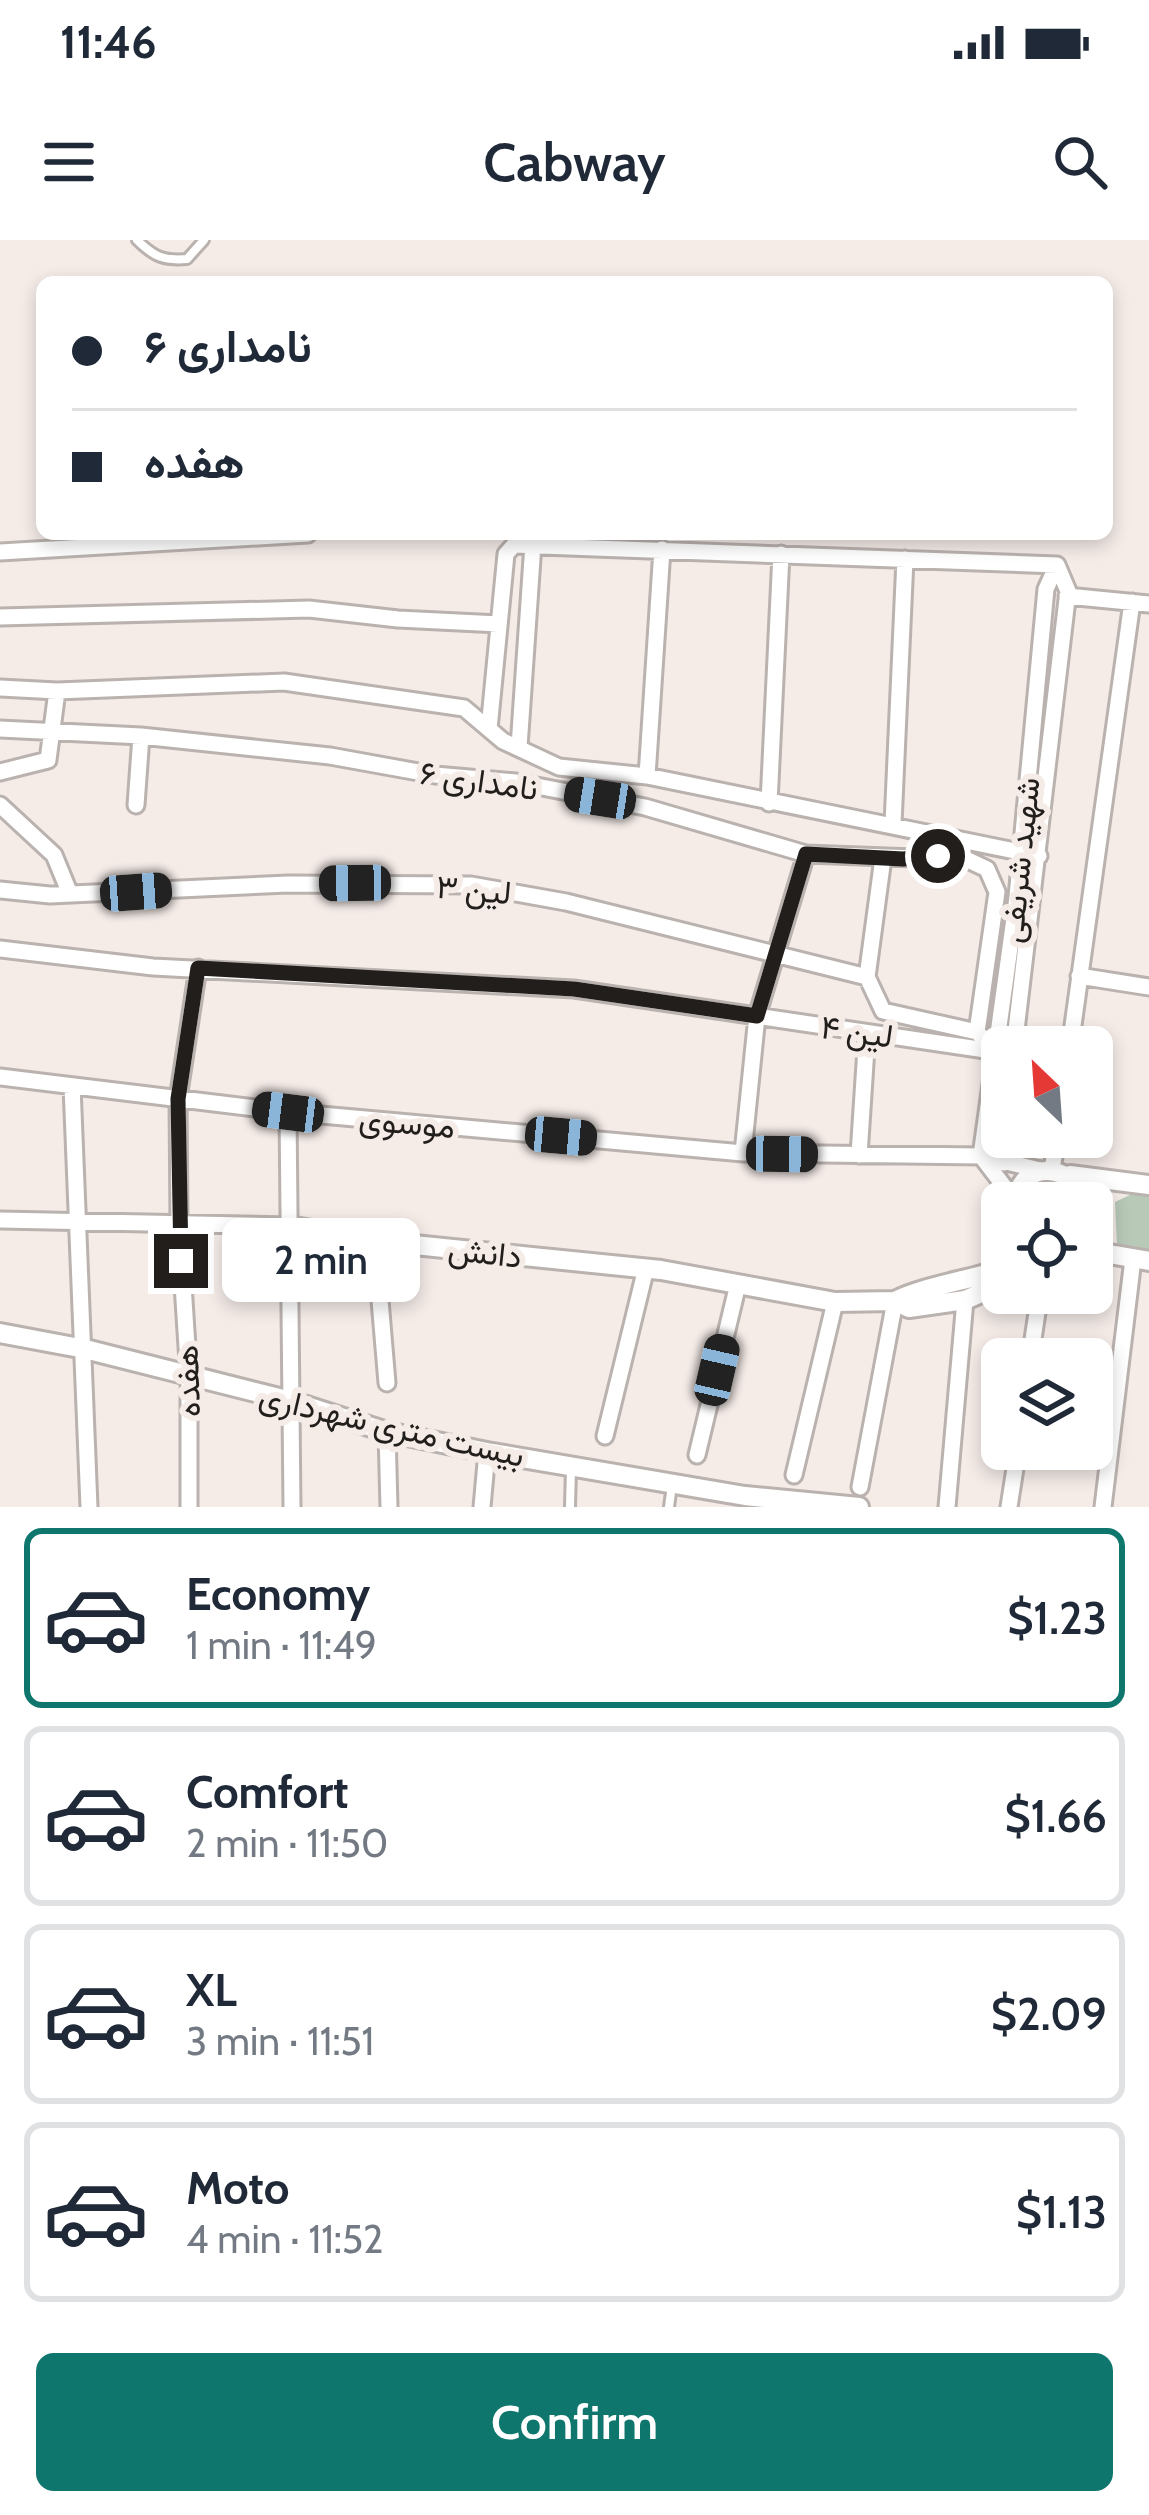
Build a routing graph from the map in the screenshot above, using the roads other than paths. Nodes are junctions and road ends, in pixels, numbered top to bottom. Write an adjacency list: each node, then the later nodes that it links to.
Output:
1 (137, 240): 2 (lane)
2 (204, 240)
3 (205, 540): 6 (street)
4 (533, 544): 5 (street); 13 (street); 20 (street)
5 (662, 549): 7 (street); 22 (street)
6 (0, 552)
7 (781, 554): 8 (street); 23 (street)
8 (905, 559): 9 (street); 26 (street)
9 (1057, 565): 10 (street, شهید شریفی); 27 (street, شهید شریفی)
10 (1067, 596): 11 (street); 29 (street, شهید شریفی)
11 (1140, 603): 36 (street)
12 (0, 617): 13 (street)
13 (499, 623): 17 (street)
14 (0, 688): 15 (street)
15 (57, 691): 17 (street); 18 (street)
16 (0, 729): 18 (street, نامداری ۶)
17 (489, 729): 20 (street)
18 (54, 730): 19 (street, نامداری ۶); 21 (street)
19 (141, 736): 25 (street); 28 (street, نامداری ۶)
20 (519, 747): 22 (street)
21 (0, 772)
22 (647, 776): 23 (street)
23 (769, 803): 26 (street)
24 (0, 805): 32 (street)
25 (136, 805)
26 (893, 824): 27 (street)
27 (1020, 853): 29 (street); 40 (street, شهید شریفی)
28 (806, 854): 30 (street, نامداری ۶); 34 (street)
29 (1039, 856): 41 (street, شهید شریفی)
30 (884, 858): 37 (street); 43 (street, نامداری ۶)
31 (0, 890): 32 (street, لین ۳)
32 (70, 895): 34 (street, لین ۳)
33 (0, 949): 35 (street, لین ۴)
34 (774, 953): 37 (street, لین ۳); 39 (street)
35 (198, 968): 39 (street, لین ۴); 49 (street, هفده)
36 (1079, 976): 38 (street); 42 (street)
37 (867, 977): 43 (street)
38 (1149, 987)
39 (757, 1016): 44 (street, لین ۴); 51 (street)
40 (1002, 1026)
41 (1018, 1026)
42 (1073, 1026)
43 (977, 1032): 45 (street)
44 (867, 1033): 46 (street, لین ۴); 52 (street)
45 (981, 1036)
46 (981, 1049)
47 (0, 1077): 48 (street, موسوی)
48 (72, 1086): 49 (street, موسوی); 65 (street)
49 (178, 1099): 50 (street, موسوی); 66 (street, هفده)
50 (288, 1112): 51 (street, موسوی); 67 (street)
51 (742, 1153): 52 (street, موسوی)
52 (860, 1155): 53 (street, موسوی)
53 (981, 1156)
54 (988, 1158): 57 (street, موسوی)
55 (1004, 1158): 57 (street)
56 (1056, 1158): 58 (street)
57 (1004, 1163): 58 (street, موسوی)
58 (1055, 1172): 59 (street); 60 (street); 61 (street)
59 (1122, 1181): 62 (street); 63 (street)
60 (1025, 1182)
61 (1074, 1182)
62 (1149, 1182)
63 (1113, 1187)
64 (0, 1220): 65 (street, دانش)
65 (80, 1221): 66 (street, دانش); 78 (street)
66 (179, 1222): 67 (street, دانش); 79 (street, هفده)
67 (289, 1226): 68 (street, دانش); 81 (street)
68 (375, 1241): 70 (street, دانش); 80 (street)
69 (1132, 1259): 102 (street)
70 (646, 1268): 72 (street, دانش); 83 (street)
71 (981, 1277): 75 (street, دانش)
72 (738, 1284): 76 (street, دانش); 85 (street)
73 (981, 1293): 74 (street, دانش)
74 (965, 1300): 75 (street, دانش); 100 (street)
75 (895, 1301): 76 (street, دانش); 90 (street)
76 (835, 1302): 88 (street)
77 (0, 1333): 78 (street, بیست متری شهرداری)
78 (85, 1349): 79 (street, بیست متری شهرداری); 93 (street)
79 (189, 1378): 81 (street, بیست متری شهرداری); 94 (street, هفده)
80 (387, 1383)
81 (291, 1401): 82 (street, بیست متری شهرداری); 95 (street)
82 (387, 1432): 84 (street, بیست متری شهرداری); 96 (street)
83 (605, 1436)
84 (487, 1452): 86 (street, بیست متری شهرداری); 97 (street)
85 (697, 1455)
86 (571, 1466): 89 (street, بیست متری شهرداری); 98 (lane)
87 (1015, 1470): 101 (street)
88 (794, 1475)
89 (672, 1484): 91 (street, بیست متری شهرداری); 99 (lane)
90 (860, 1497): 92 (street, بیست متری شهرداری)
91 (744, 1502): 92 (street, بیست متری شهرداری)
92 (834, 1506)
93 (89, 1507)
94 (189, 1507)
95 (292, 1507)
96 (388, 1507)
97 (482, 1507)
98 (569, 1507)
99 (669, 1507)
100 (947, 1507)
101 (1010, 1507)
102 (1103, 1507)

